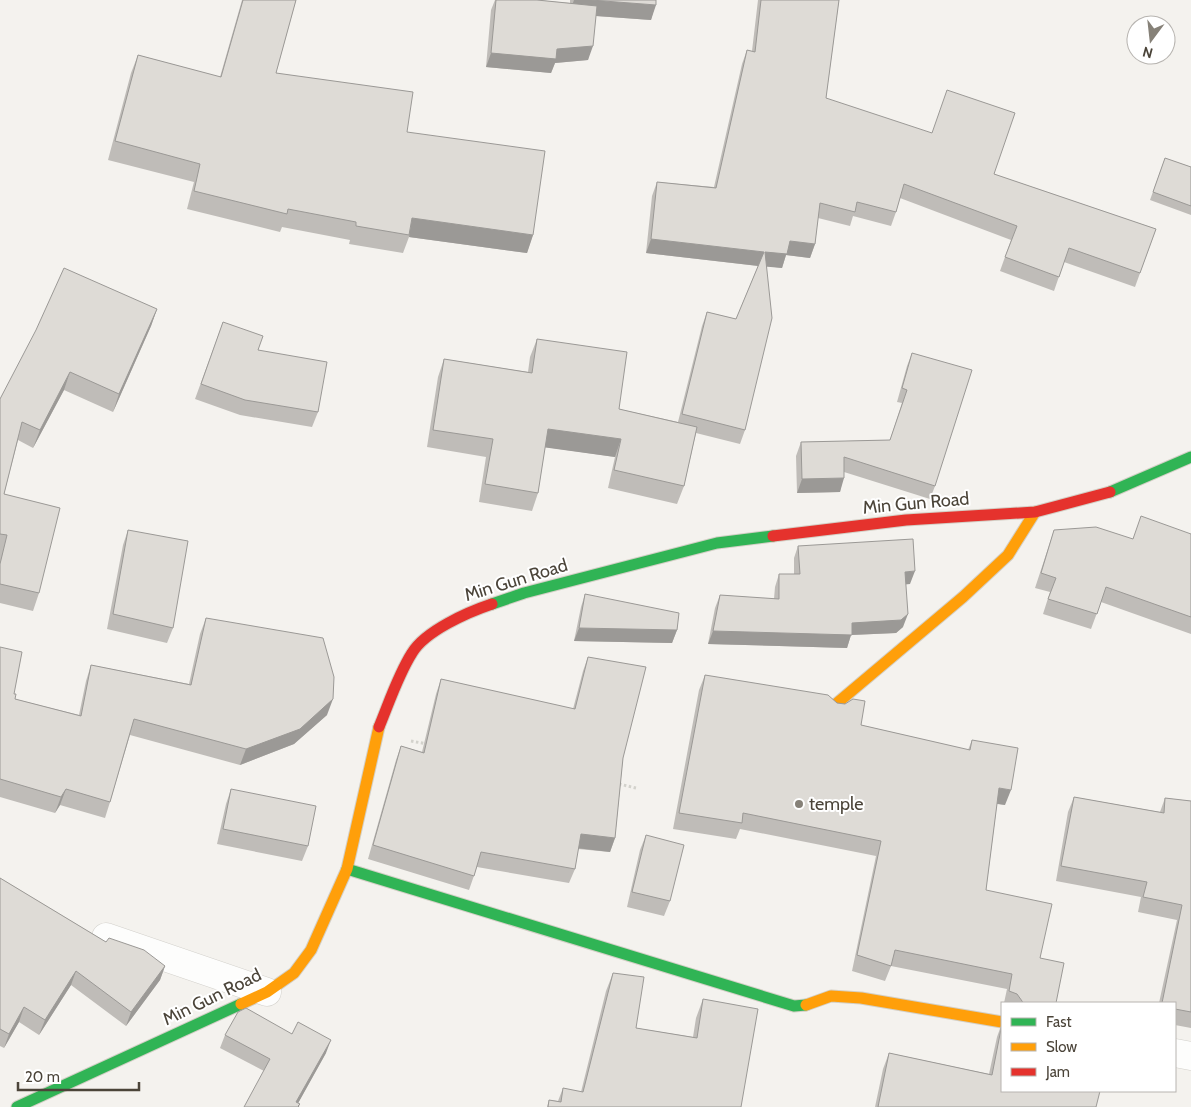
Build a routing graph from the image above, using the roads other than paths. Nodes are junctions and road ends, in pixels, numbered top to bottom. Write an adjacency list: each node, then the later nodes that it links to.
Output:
1 (1191, 457): 2 (street, Min Gun Road)
2 (1035, 512): 3 (street); 4 (street, Min Gun Road)
3 (836, 704)
4 (347, 869): 6 (street, Min Gun Road); 7 (street)
5 (106, 937): 6 (street)
6 (267, 992): 10 (street, Min Gun Road)
7 (1001, 1022)
8 (1176, 1053): 9 (street)
9 (1191, 1056)
10 (17, 1107)

